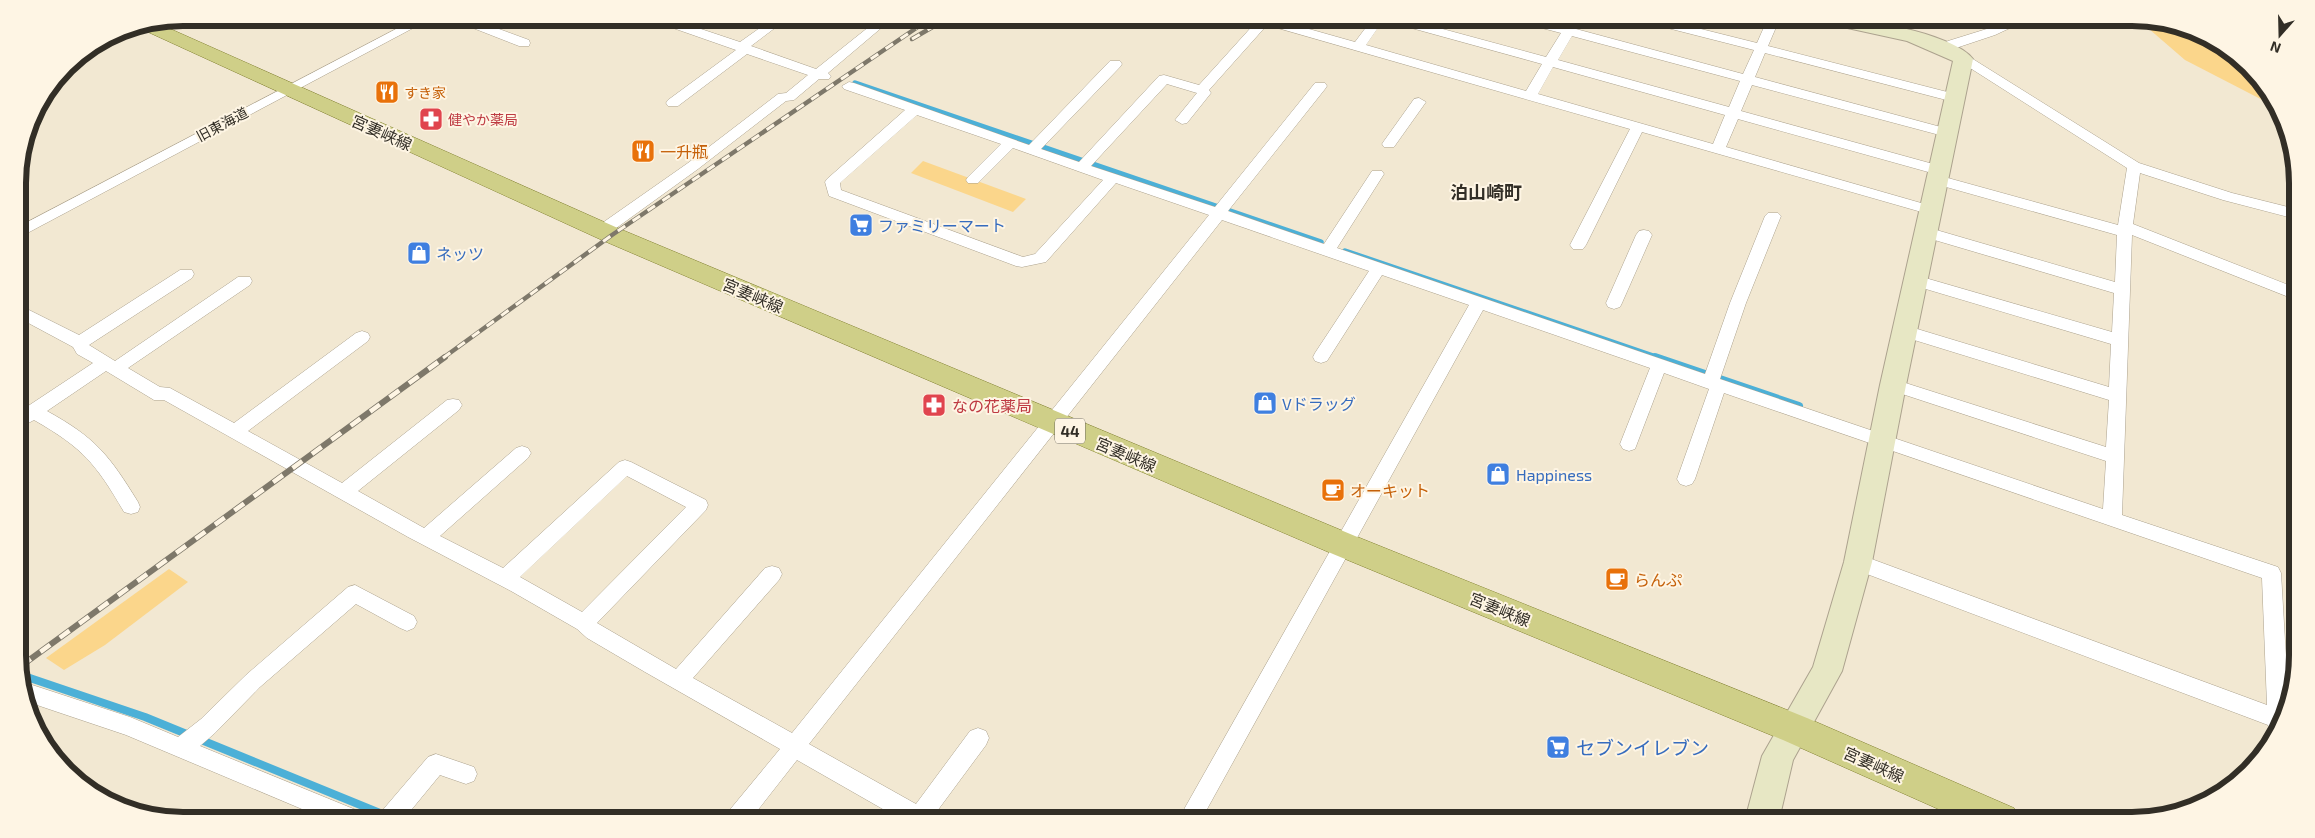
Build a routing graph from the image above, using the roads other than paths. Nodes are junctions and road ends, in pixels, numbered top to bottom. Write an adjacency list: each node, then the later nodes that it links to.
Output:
1 (411, 26): 30 (street, 旧東海道)
2 (479, 26): 18 (street)
3 (693, 26): 20 (street)
4 (772, 26): 20 (street)
5 (878, 26): 26 (street)
6 (1254, 26): 31 (street)
7 (1286, 26): 19 (street)
8 (1373, 26): 19 (street)
9 (1419, 26): 24 (street)
10 (1549, 26): 17 (street)
11 (1571, 26): 17 (street)
12 (1675, 26): 21 (street)
13 (1770, 26): 21 (street)
14 (1866, 26): 22 (street)
15 (2003, 26): 22 (street)
16 (156, 29): 30 (main road, 宮妻峡線 / 44)
17 (1568, 31): 24 (street); 27 (street)
18 (524, 43)
19 (1359, 46): 32 (street)
20 (744, 48): 26 (street); 35 (street)
21 (1760, 48): 27 (street); 33 (street)
22 (1945, 48): 23 (street)
23 (1963, 58): 33 (street); 46 (street)
24 (1550, 62): 32 (street); 37 (street)
25 (1116, 64): 43 (street)
26 (820, 75): 57 (street)
27 (1747, 79): 37 (street); 40 (street)
28 (849, 86): 36 (street)
29 (1320, 86): 51 (street)
30 (287, 90): 55 (street, 旧東海道); 57 (main road, 宮妻峡線 / 44)
31 (1202, 90): 38 (street); 45 (street)
32 (1530, 95): 39 (street)
33 (1954, 98): 40 (street)
34 (1420, 102): 42 (street)
35 (673, 104)
36 (914, 110): 41 (street); 49 (street)
37 (1733, 113): 44 (street); 48 (street)
38 (1182, 120)
39 (1638, 126): 44 (street); 59 (street)
40 (1947, 132): 48 (street)
41 (1010, 143): 43 (street); 50 (street)
42 (1389, 144)
43 (1035, 147): 45 (street)
44 (1718, 148): 54 (street)
45 (1085, 164): 49 (street)
46 (2134, 166): 52 (street); 56 (street)
47 (1377, 174): 60 (street)
48 (1938, 175): 54 (street); 56 (street)
49 (1113, 178): 51 (street)
50 (973, 180)
51 (1222, 210): 60 (street); 82 (street)
52 (2289, 212)
53 (1773, 216): 77 (street)
54 (1928, 221): 63 (street); 65 (street)
55 (27, 227)
56 (2125, 229): 65 (street); 66 (street)
57 (603, 230): 82 (main road, 宮妻峡線 / 44)
58 (1644, 235): 67 (street)
59 (1578, 245)
60 (1328, 250): 61 (street)
61 (1379, 268): 68 (street); 74 (street)
62 (186, 274): 73 (street)
63 (1915, 280): 70 (street); 72 (street)
64 (244, 281): 76 (street)
65 (2123, 290): 72 (street)
66 (2289, 291)
67 (1614, 303)
68 (1478, 304): 75 (street); 93 (street)
69 (27, 315): 73 (street)
70 (1904, 330): 78 (street); 79 (street)
71 (362, 336): 83 (street)
72 (2121, 341): 79 (street)
73 (80, 343): 76 (street)
74 (1321, 358)
75 (1659, 365): 77 (street); 85 (street)
76 (111, 366): 81 (street); 83 (street)
77 (1713, 381): 84 (street); 88 (street)
78 (1893, 384): 84 (street); 87 (street)
79 (2118, 396): 87 (street)
80 (453, 405): 89 (street)
81 (27, 416): 90 (street)
82 (1052, 423): 93 (main road, 宮妻峡線 / 44); 106 (street)
83 (234, 432): 89 (street)
84 (1882, 442): 91 (street); 94 (street)
85 (1629, 444)
86 (522, 453): 92 (street)
87 (2116, 458): 91 (street)
88 (1686, 479)
89 (345, 492): 92 (street)
90 (131, 507)
91 (2112, 520): 101 (street)
92 (427, 536): 96 (street)
93 (1344, 545): 103 (main road, 宮妻峡線 / 44); 108 (street)
94 (1858, 562): 102 (street); 103 (street)
95 (772, 574): 99 (street)
96 (505, 579): 98 (street); 98 (street)
97 (407, 622): 105 (street)
98 (584, 623): 99 (street)
99 (680, 680): 106 (street)
100 (32, 694): 105 (street)
101 (2278, 711)
102 (2274, 721)
103 (1795, 729): 109 (street); 110 (main road, 宮妻峡線 / 44)
104 (978, 738): 115 (street)
105 (183, 746): 111 (street)
106 (794, 746): 113 (street); 114 (street)
107 (466, 774): 112 (street)
108 (1194, 811)
109 (1764, 811)
110 (1982, 811)
111 (334, 812)
112 (396, 812)
113 (742, 812)
114 (908, 812)
115 (926, 812)

